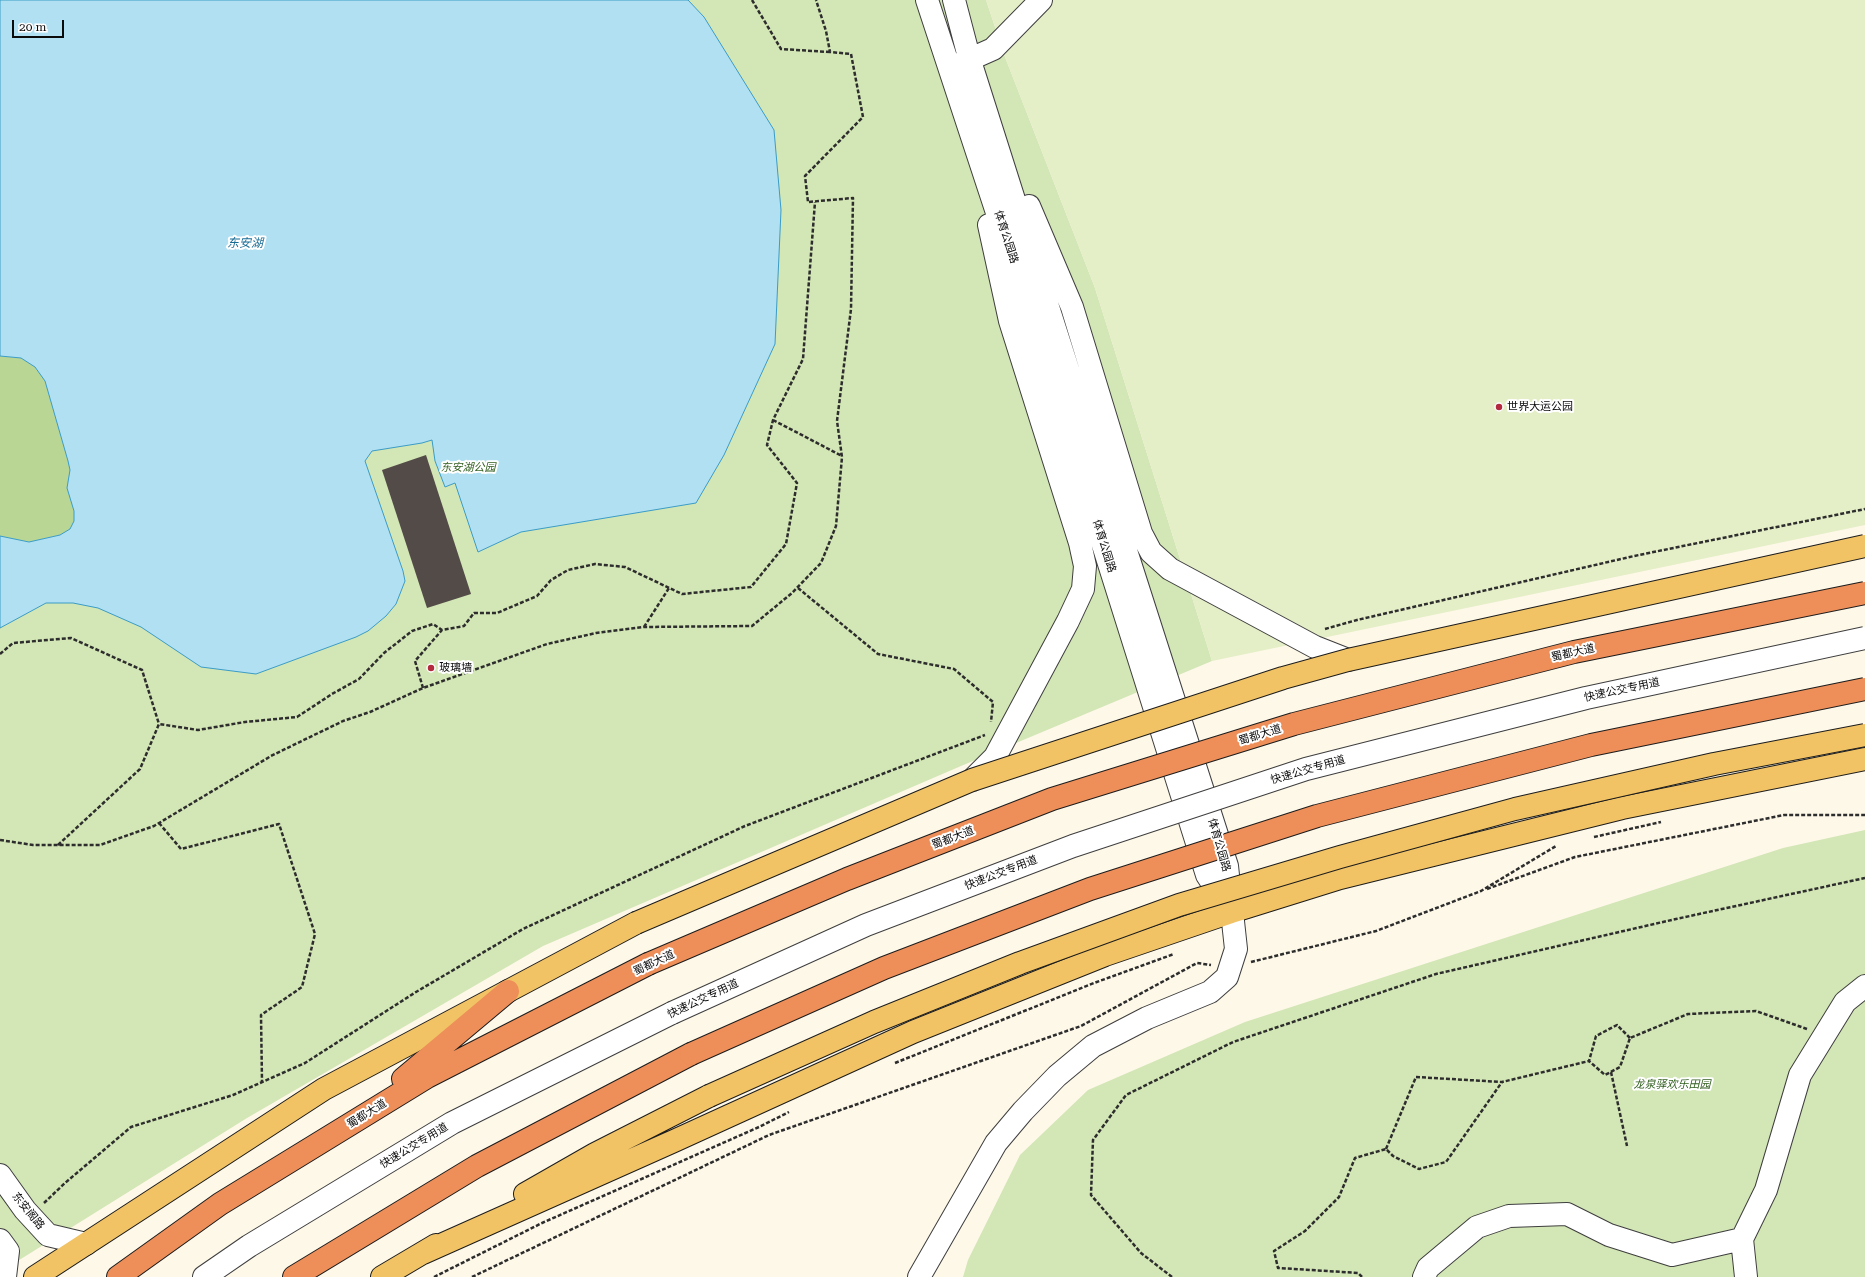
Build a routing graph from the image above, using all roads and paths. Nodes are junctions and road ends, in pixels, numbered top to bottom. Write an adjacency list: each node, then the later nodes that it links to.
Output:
1 (752, 0): 6 (path)
2 (816, 0): 6 (path)
3 (927, 0): 7 (street, 体育公园路)
4 (954, 0): 7 (street, 体育公园路)
5 (1041, 0): 7 (street)
6 (830, 52): 9 (path)
7 (960, 64): 8 (street, 体育公园路)
8 (972, 99): 19 (street); 26 (street); 39 (street, 体育公园路)
9 (815, 202): 10 (path); 11 (path)
10 (773, 420): 11 (path); 14 (path)
11 (842, 457): 15 (path)
12 (1865, 509): 19 (path)
13 (1865, 546): 22 (main road, bridge)
14 (669, 588): 17 (path); 18 (path)
15 (798, 588): 17 (path); 26 (path)
16 (1865, 593): 52 (highway, 蜀都大道, bridge)
17 (644, 627): 23 (path)
18 (442, 630): 23 (path); 25 (path)
19 (1298, 638): 22 (street)
20 (1865, 638): 65 (street, 快速公交专用道, bridge)
21 (0, 654): 25 (path)
22 (1348, 660): 29 (main road, bridge)
23 (423, 688): 32 (path)
24 (1865, 688): 66 (highway, bridge)
25 (159, 724): 35 (path)
26 (999, 734): 29 (street); 49 (path)
27 (1865, 735): 60 (main road, bridge)
28 (1865, 759): 39 (main road)
29 (972, 780): 43 (main road, bridge)
30 (1865, 815): 38 (path)
31 (1664, 821): 33 (path)
32 (159, 823): 35 (path); 49 (path)
33 (1587, 838)
34 (0, 840): 35 (path)
35 (58, 845)
36 (1557, 845): 38 (path)
37 (1865, 878): 70 (path)
38 (1481, 891): 41 (path)
39 (1231, 912): 41 (street); 60 (main road)
40 (1175, 954): 47 (path)
41 (1230, 968): 61 (street); 69 (path)
42 (1865, 986): 44 (street)
43 (508, 991): 52 (highway); 59 (main road)
44 (1824, 1035): 45 (path); 57 (street)
45 (1630, 1038): 46 (path); 48 (path)
46 (1589, 1061): 48 (path); 50 (path)
47 (891, 1065)
48 (1611, 1072): 53 (path)
49 (262, 1082): 56 (path)
50 (1502, 1082): 54 (path); 54 (path)
51 (793, 1110): 68 (path)
52 (347, 1126): 64 (highway, 蜀都大道)
53 (1627, 1146)
54 (1386, 1149): 71 (path)
55 (0, 1175): 56 (street, 东安阁路)
56 (30, 1216): 59 (street, 东安阁路)
57 (1742, 1239): 72 (street); 73 (street)
58 (0, 1240): 62 (street)
59 (86, 1244): 63 (main road)
60 (423, 1253): 67 (main road)
61 (923, 1276)
62 (5, 1277)
63 (35, 1277)
64 (118, 1277)
65 (204, 1277)
66 (294, 1277)
67 (382, 1277)
68 (434, 1277)
69 (472, 1277)
70 (1172, 1277)
71 (1362, 1277)
72 (1424, 1277)
73 (1746, 1277)

